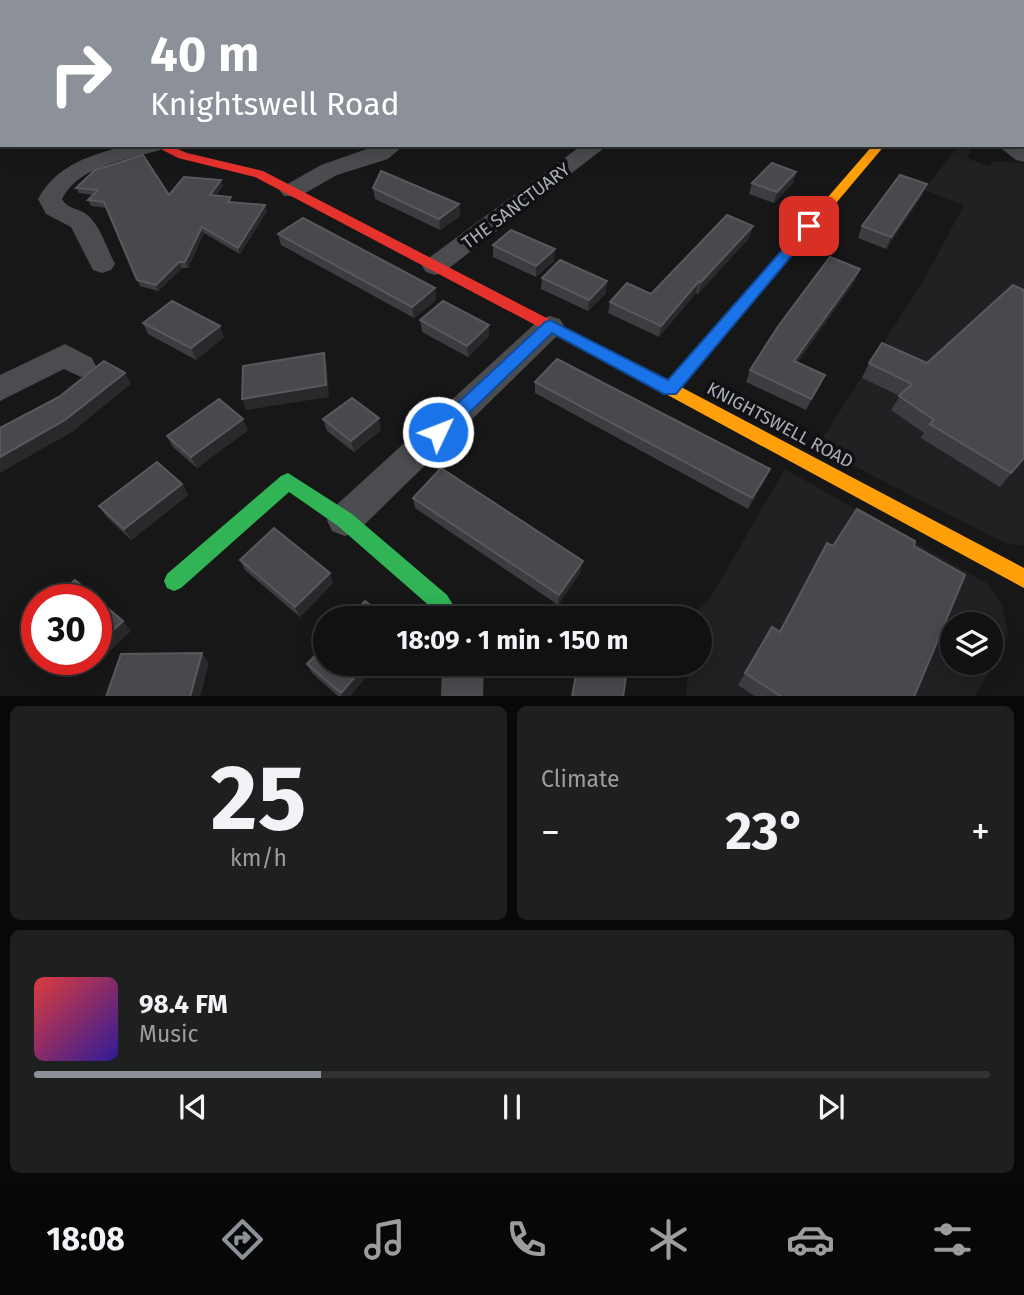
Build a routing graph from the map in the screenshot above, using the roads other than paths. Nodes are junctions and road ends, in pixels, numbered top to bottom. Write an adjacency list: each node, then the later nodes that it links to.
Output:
1 (146, 147): 7 (street)
2 (162, 147): 6 (street, KNIGHTSWELL ROAD)
3 (390, 147): 6 (street)
4 (594, 147): 8 (street, THE SANCTUARY)
5 (877, 147): 12 (street)
6 (292, 191): 8 (street, KNIGHTSWELL ROAD)
7 (68, 258)
8 (435, 266): 9 (street, KNIGHTSWELL ROAD)
9 (550, 326): 12 (street, KNIGHTSWELL ROAD); 13 (street)
10 (81, 366): 11 (street)
11 (0, 389)
12 (670, 389): 14 (street, KNIGHTSWELL ROAD)
13 (345, 520): 15 (street); 16 (street)
14 (1024, 579)
15 (174, 581)
16 (443, 606)
17 (463, 676): 18 (street)
18 (462, 696)

